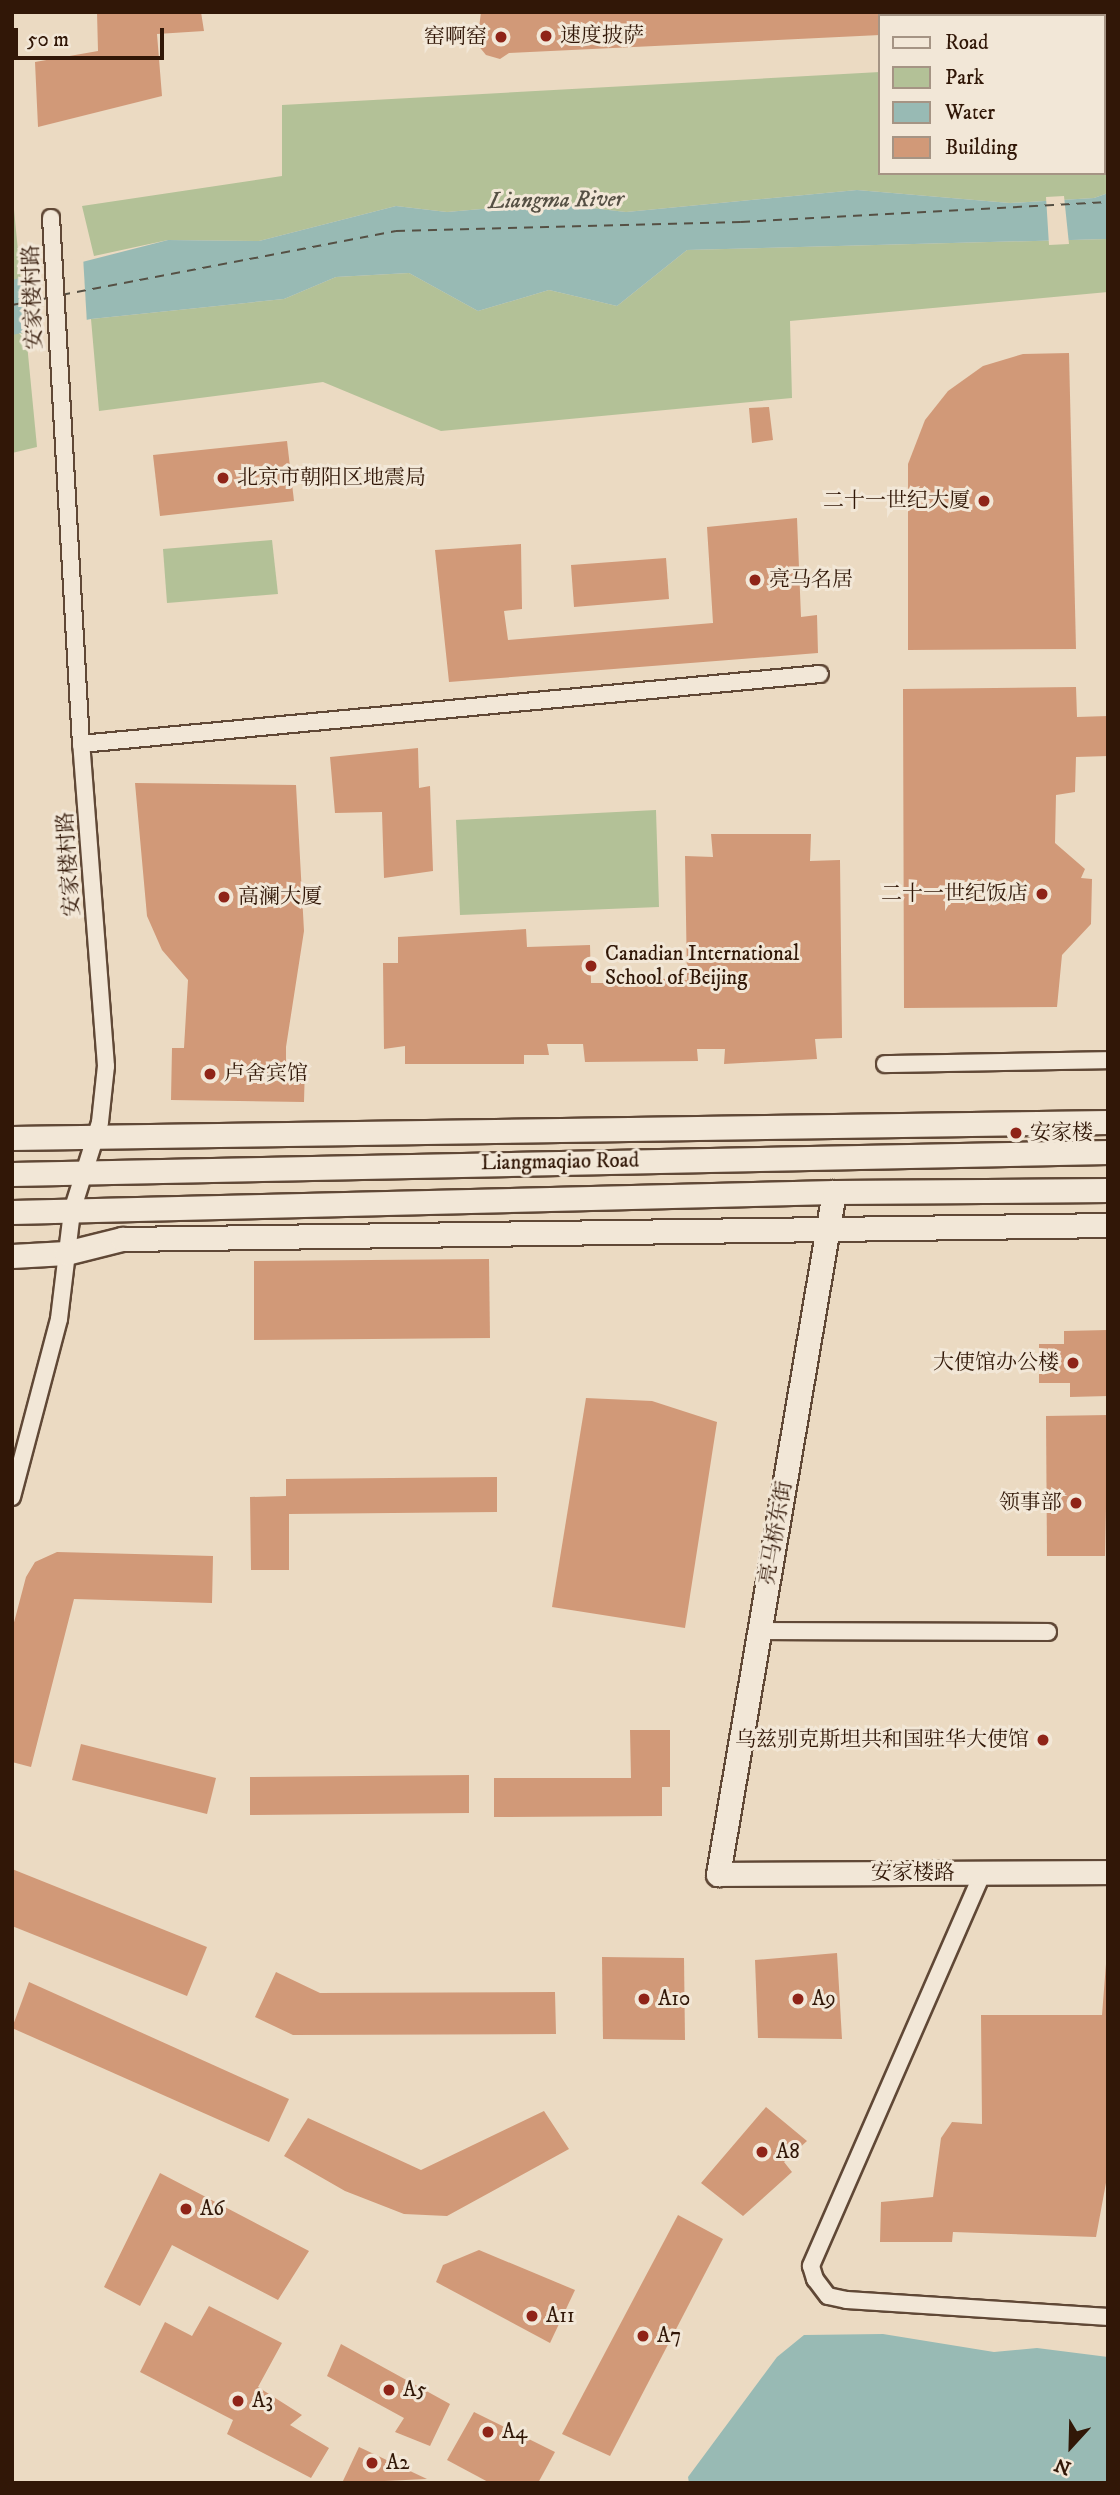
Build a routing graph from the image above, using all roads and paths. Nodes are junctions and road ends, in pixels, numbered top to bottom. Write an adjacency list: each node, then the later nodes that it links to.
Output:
1 (51, 224): 3 (street, 安家楼村路)
2 (820, 674): 3 (street)
3 (81, 744): 7 (street, 安家楼村路)
4 (1108, 1060): 5 (street)
5 (885, 1064)
6 (1108, 1122): 7 (street)
7 (96, 1136): 8 (street); 10 (street, 安家楼村路)
8 (12, 1138)
9 (1108, 1152): 10 (street, Liangmaqiao Road)
10 (82, 1173): 11 (street, Liangmaqiao Road); 14 (street, 安家楼村路)
11 (12, 1174)
12 (1108, 1190): 13 (street, Liangmaqiao Road)
13 (834, 1192): 14 (street, Liangmaqiao Road); 17 (street, 亮马桥东街)
14 (72, 1211): 15 (street, Liangmaqiao Road); 18 (street, 安家楼村路)
15 (12, 1212)
16 (1108, 1225): 17 (street)
17 (827, 1230): 18 (street); 21 (street, 亮马桥东街)
18 (66, 1253): 19 (street); 20 (street, 安家楼村路)
19 (12, 1256)
20 (12, 1497)
21 (760, 1631): 22 (street); 25 (street, 亮马桥东街)
22 (1048, 1632)
23 (983, 1872): 24 (street, 安家楼路); 25 (street, 安家楼路); 26 (street)
24 (1108, 1872)
25 (718, 1874)
26 (1108, 2317)

